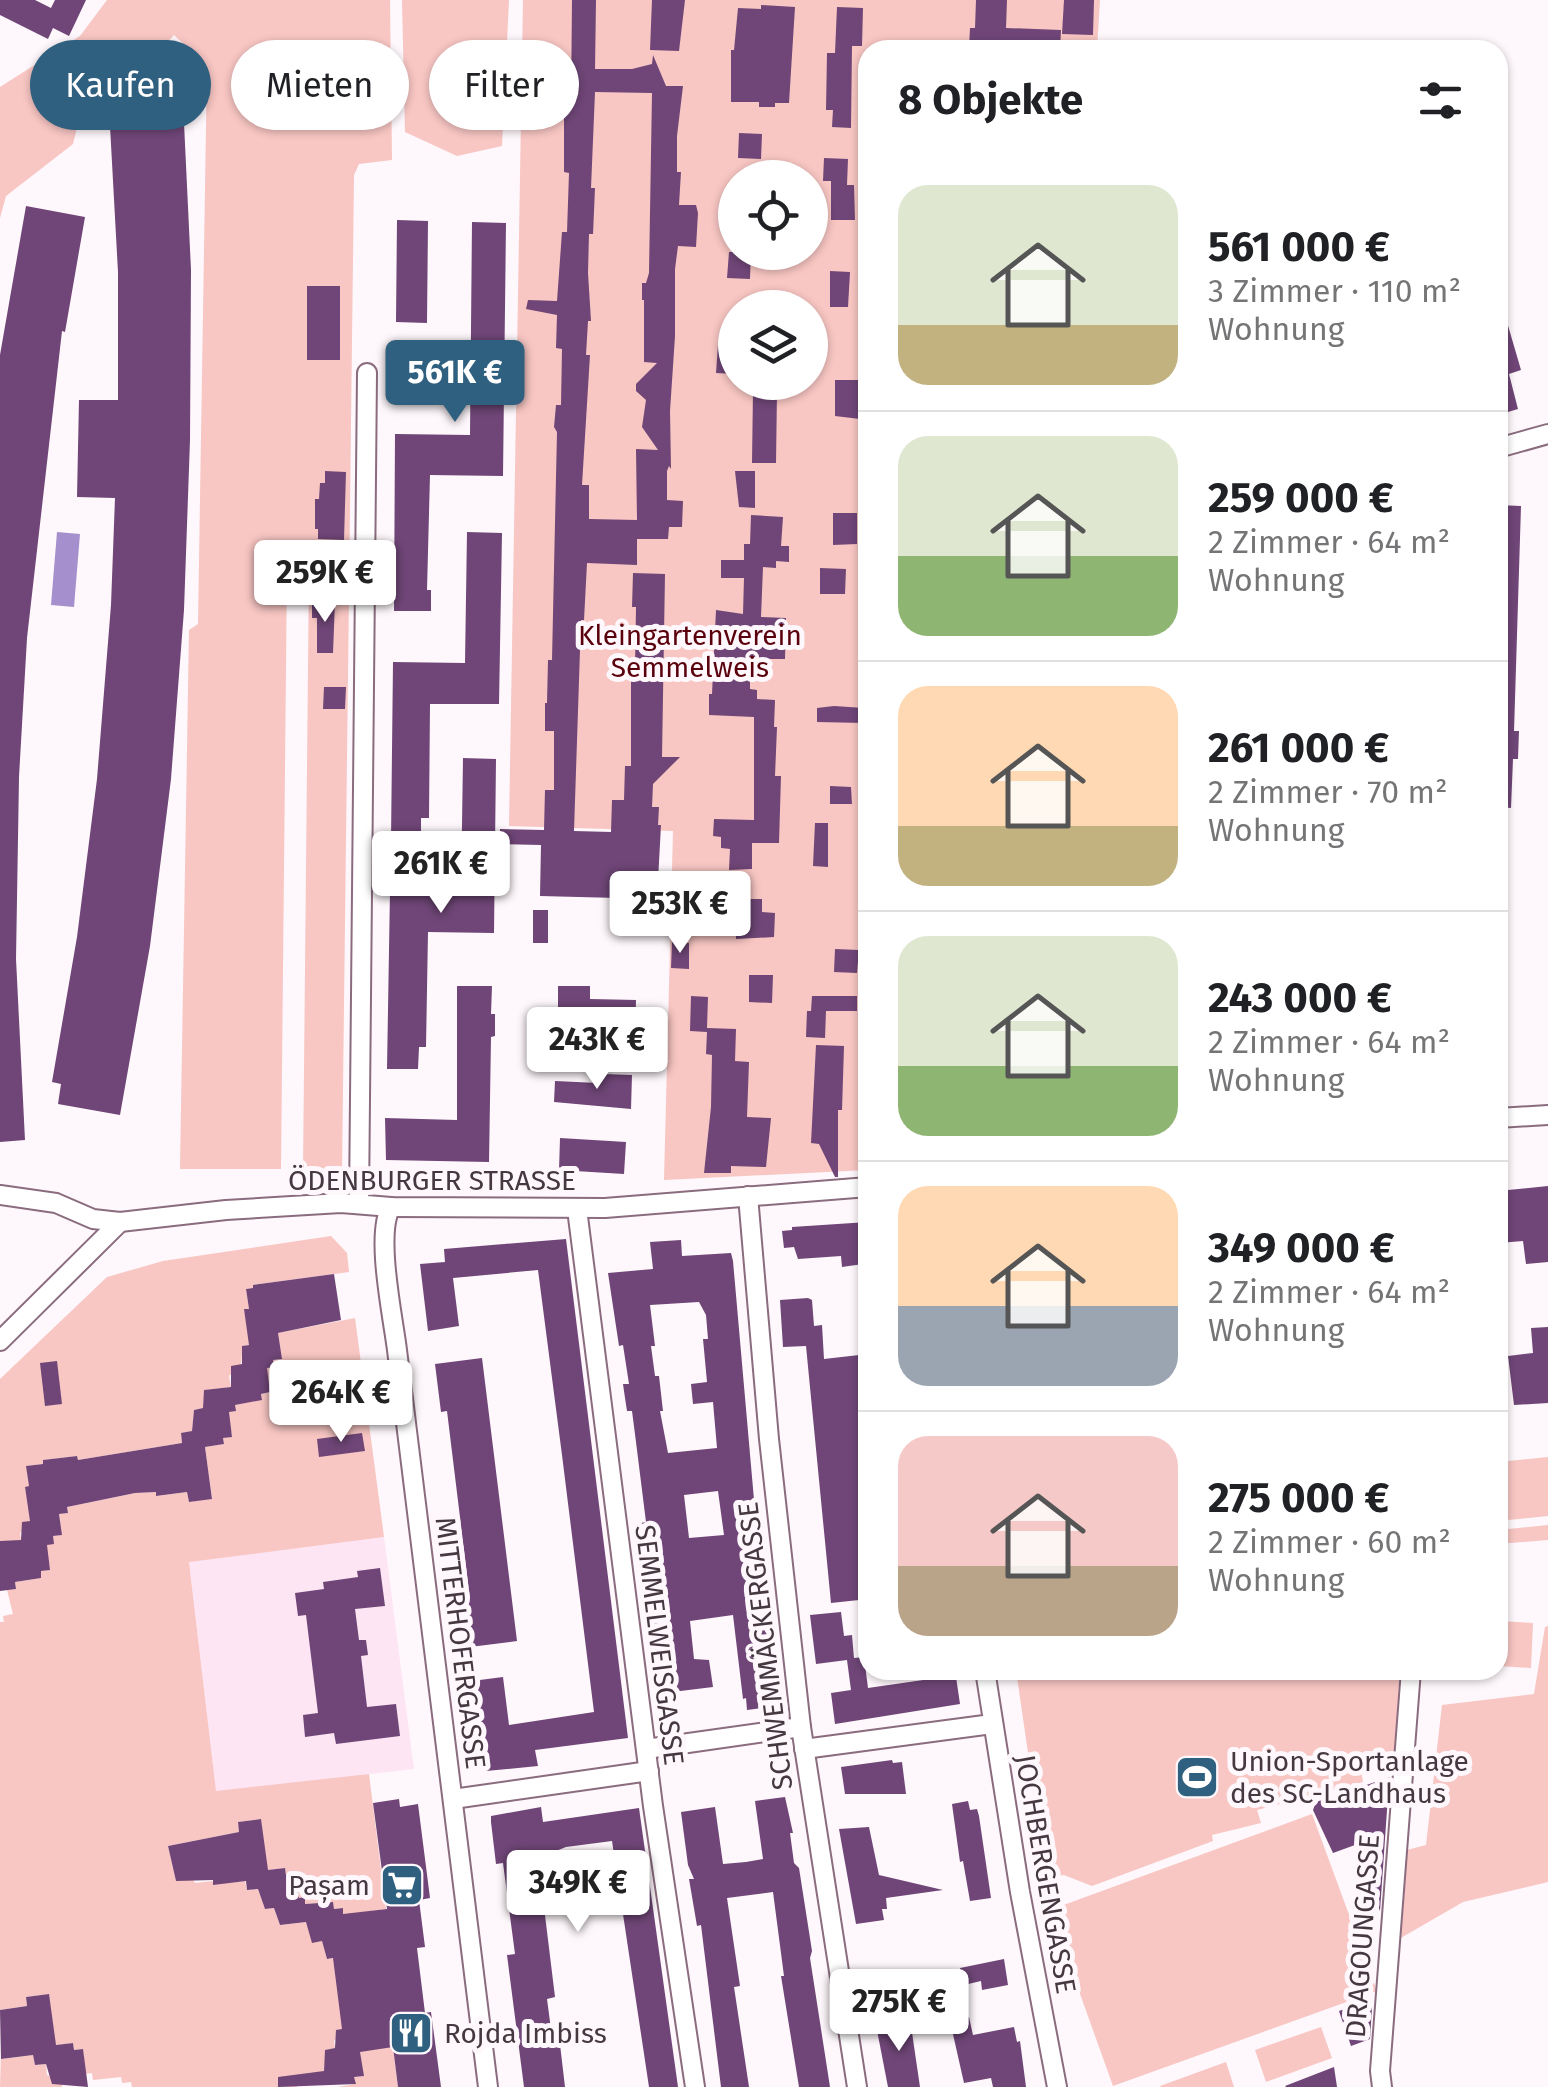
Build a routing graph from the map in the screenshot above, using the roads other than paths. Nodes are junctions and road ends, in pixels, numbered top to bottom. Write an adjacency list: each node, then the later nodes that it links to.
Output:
1 (366, 373): 9 (street)
2 (1548, 434): 3 (street)
3 (1508, 445)
4 (1548, 1115): 5 (street)
5 (1508, 1117)
6 (858, 1188): 8 (street, ÖDENBURGER STRASSE)
7 (0, 1195): 12 (street, ÖDENBURGER STRASSE)
8 (748, 1196): 11 (street, ÖDENBURGER STRASSE); 17 (street, SCHWEMMÄCKERGASSE)
9 (359, 1203): 10 (street, ÖDENBURGER STRASSE); 12 (street, ÖDENBURGER STRASSE)
10 (392, 1207): 11 (street, ÖDENBURGER STRASSE); 21 (street, MITTERHOFERGASSE)
11 (577, 1209): 18 (street, SEMMELWEISGASSE)
12 (120, 1222): 13 (street)
13 (0, 1341)
14 (986, 1680): 16 (street, JOCHBERGENGASSE)
15 (1410, 1680): 26 (street, DRAGOUNGASSE)
16 (992, 1724): 19 (street); 25 (street, JOCHBERGENGASSE)
17 (802, 1727): 18 (street); 19 (street, SCHWEMMÄCKERGASSE)
18 (646, 1749): 20 (street, SEMMELWEISGASSE)
19 (804, 1749): 24 (street, SCHWEMMÄCKERGASSE)
20 (649, 1772): 21 (street); 23 (street, SEMMELWEISGASSE)
21 (453, 1799): 22 (street, MITTERHOFERGASSE)
22 (488, 2087)
23 (694, 2087)
24 (857, 2087)
25 (1057, 2087)
26 (1382, 2087)

